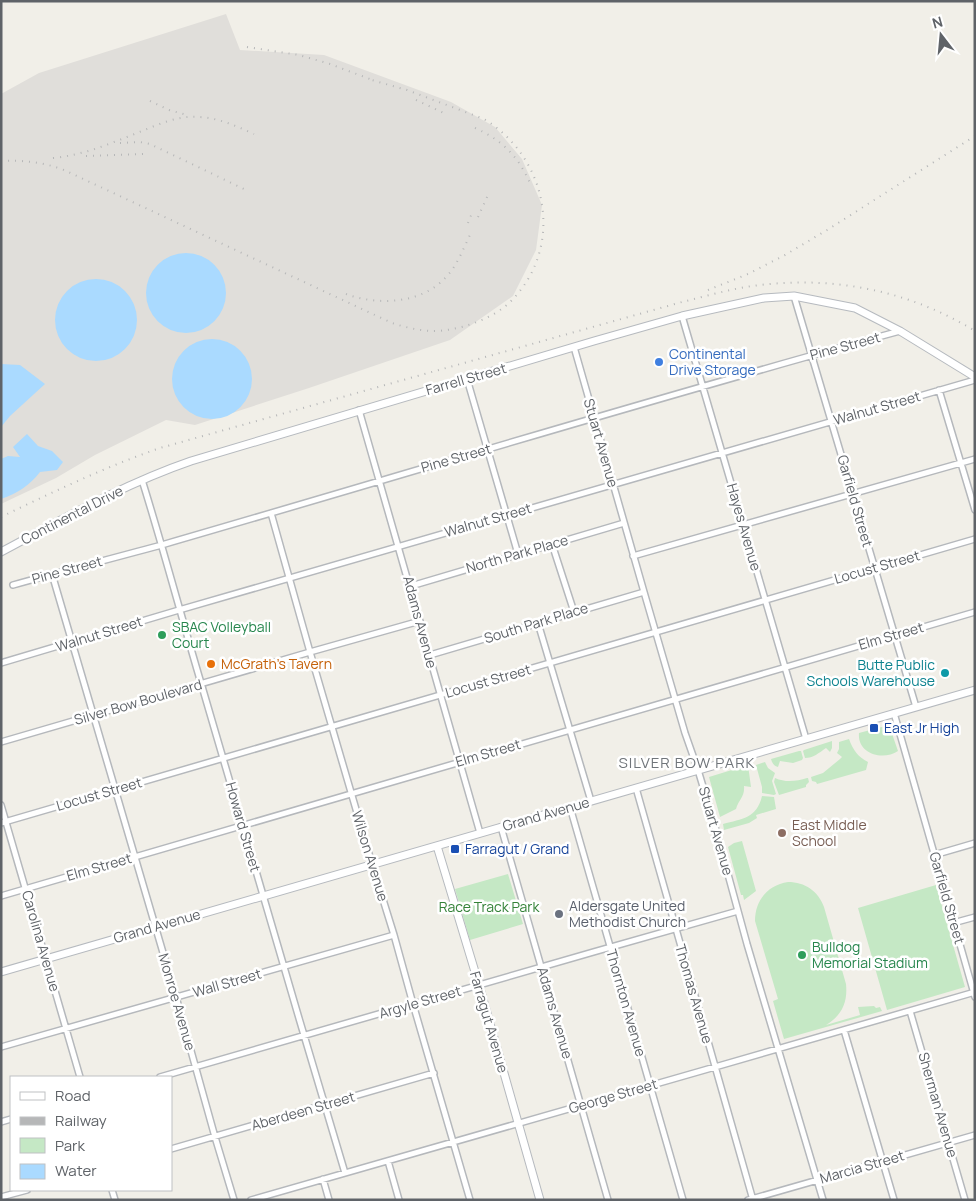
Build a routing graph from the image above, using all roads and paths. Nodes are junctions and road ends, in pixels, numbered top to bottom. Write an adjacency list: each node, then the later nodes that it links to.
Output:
1 (794, 296): 2 (main road, Farrell Street); 3 (main road); 5 (street, Garfield Street)
2 (682, 316): 4 (main road, Farrell Street); 8 (street, Hayes Avenue)
3 (900, 332): 5 (street, Pine Street); 6 (main road)
4 (574, 347): 7 (main road, Farrell Street); 11 (street, Stuart Avenue)
5 (812, 355): 8 (street, Pine Street); 12 (street, Garfield Street)
6 (975, 378): 9 (street, Walnut Street)
7 (467, 379): 10 (main road, Farrell Street); 13 (street)
8 (703, 387): 11 (street, Pine Street); 14 (street, Hayes Avenue)
9 (939, 390): 12 (street, Walnut Street); 16 (street)
10 (359, 410): 17 (main road, Farrell Street); 18 (street, Adams Avenue)
11 (594, 418): 13 (street, Pine Street); 19 (street, Stuart Avenue)
12 (831, 421): 14 (street, Walnut Street); 20 (street, Garfield Street)
13 (487, 449): 18 (street, Pine Street); 23 (street)
14 (722, 453): 19 (street, Walnut Street); 25 (street, Hayes Avenue)
15 (975, 459): 16 (street)
16 (961, 463): 20 (street); 21 (street)
17 (142, 480): 27 (street, Howard Street); 30 (main road, Continental Drive)
18 (380, 480): 22 (street, Pine Street); 29 (street, Adams Avenue)
19 (613, 484): 23 (street, Walnut Street); 24 (street, Stuart Avenue)
20 (853, 494): 25 (street); 33 (street, Garfield Street)
21 (975, 510)
22 (271, 513): 27 (street, Pine Street); 35 (street, Wilson Avenue)
23 (507, 515): 29 (street, Walnut Street); 31 (street)
24 (624, 523): 28 (street, North Park Place); 32 (street, Stuart Avenue)
25 (743, 525): 32 (street); 39 (street, Hayes Avenue)
26 (975, 539): 33 (street, Locust Street)
27 (162, 544): 34 (street, Pine Street); 40 (street, Howard Street)
28 (552, 544): 31 (street, North Park Place); 41 (street)
29 (399, 546): 35 (street, Walnut Street); 37 (street, Adams Avenue)
30 (1, 552)
31 (518, 554): 37 (street, North Park Place)
32 (633, 556): 38 (street, Stuart Avenue)
33 (875, 568): 39 (street, Locust Street); 46 (street, Garfield Street)
34 (52, 574): 36 (street, Pine Street); 47 (street, Monroe Avenue)
35 (289, 579): 40 (street, Walnut Street); 48 (street, Wilson Avenue)
36 (13, 585)
37 (411, 586): 43 (street, Adams Avenue)
38 (644, 592): 41 (street, South Park Place); 45 (street, Stuart Avenue)
39 (765, 600): 45 (street, Locust Street); 52 (street, Hayes Avenue)
40 (179, 610): 47 (street, Walnut Street); 53 (street, Howard Street)
41 (574, 612): 44 (street, South Park Place)
42 (975, 612): 46 (street, Elm Street)
43 (420, 621): 48 (street, Silver Bow Boulevard); 49 (street, Adams Avenue)
44 (538, 623): 49 (street, South Park Place); 50 (street)
45 (655, 632): 50 (street, Locust Street); 56 (street, Stuart Avenue)
46 (894, 635): 52 (street, Elm Street); 57 (street, Garfield Street)
47 (73, 642): 51 (street, Walnut Street); 59 (street, Monroe Avenue)
48 (310, 652): 53 (street, Silver Bow Boulevard); 60 (street, Wilson Avenue)
49 (430, 655): 55 (street, Adams Avenue)
50 (550, 662): 55 (street, Locust Street); 61 (street)
51 (1, 663)
52 (785, 667): 56 (street, Elm Street); 62 (street, Hayes Avenue)
53 (201, 684): 59 (street, Silver Bow Boulevard); 64 (street, Howard Street)
54 (975, 690): 57 (main road, Grand Avenue)
55 (440, 695): 60 (street, Locust Street); 65 (street, Adams Avenue)
56 (676, 699): 61 (street, Elm Street); 66 (street, Stuart Avenue)
57 (916, 707): 58 (main road, Grand Avenue)
58 (894, 713): 62 (main road, Grand Avenue); 79 (street, Garfield Street)
59 (94, 715): 63 (street, Silver Bow Boulevard); 68 (street, Monroe Avenue)
60 (332, 726): 64 (street, Locust Street); 69 (street, Wilson Avenue)
61 (570, 730): 65 (street, Elm Street); 70 (street)
62 (806, 739): 66 (main road, Grand Avenue)
63 (1, 742)
64 (222, 758): 68 (street, Locust Street); 74 (street, Howard Street)
65 (460, 762): 69 (street, Elm Street); 76 (street, Adams Avenue)
66 (698, 770): 67 (main road, Grand Avenue); 85 (street, Stuart Avenue)
67 (636, 788): 70 (main road, Grand Avenue); 89 (street, Thomas Avenue)
68 (115, 789): 73 (street, Locust Street); 80 (street, Monroe Avenue)
69 (352, 793): 74 (street, Elm Street); 81 (street, Wilson Avenue)
70 (591, 801): 72 (main road, Grand Avenue)
71 (1, 805): 73 (street, Carolina Avenue)
72 (570, 807): 75 (main road, Grand Avenue); 91 (street, Thornton Avenue)
73 (4, 822): 82 (street, Carolina Avenue)
74 (242, 825): 80 (street, Elm Street); 83 (street, Howard Street)
75 (501, 827): 76 (main road, Grand Avenue); 94 (street, Adams Avenue)
76 (480, 833): 78 (main road, Grand Avenue)
77 (975, 843): 79 (street)
78 (437, 846): 81 (main road, Grand Avenue); 96 (main road, Farragut Avenue)
79 (934, 855): 87 (street, Garfield Street)
80 (135, 857): 82 (street, Elm Street); 88 (street, Monroe Avenue)
81 (372, 864): 83 (main road, Grand Avenue); 90 (street, Wilson Avenue)
82 (26, 889): 84 (street, Elm Street); 92 (street, Carolina Avenue)
83 (263, 895): 88 (main road, Grand Avenue); 93 (street, Howard Street)
84 (1, 896)
85 (738, 910): 89 (street, Argyle Street); 105 (street, Stuart Avenue)
86 (975, 916): 87 (street)
87 (953, 923): 97 (street, Garfield Street)
88 (155, 927): 92 (main road, Grand Avenue); 98 (street, Monroe Avenue)
89 (676, 928): 91 (street, Argyle Street); 107 (street, Thomas Avenue)
90 (394, 935): 93 (street, Wall Street); 99 (street, Wilson Avenue)
91 (610, 946): 94 (street, Argyle Street); 111 (street, Thornton Avenue)
92 (46, 959): 95 (main road, Grand Avenue); 101 (street, Carolina Avenue)
93 (284, 966): 98 (street, Wall Street); 103 (street, Howard Street)
94 (541, 967): 96 (street, Argyle Street); 113 (street, Adams Avenue)
95 (1, 972)
96 (479, 985): 99 (street, Argyle Street); 114 (main road, Farragut Avenue)
97 (974, 994): 100 (street, George Street)
98 (176, 997): 101 (street, Wall Street); 106 (street, Monroe Avenue)
99 (413, 1004): 103 (street, Argyle Street); 108 (street, Wilson Avenue)
100 (910, 1011): 102 (street, George Street); 118 (street, Sherman Avenue)
101 (66, 1029): 104 (street, Wall Street); 109 (street, Carolina Avenue)
102 (844, 1030): 105 (street, George Street); 121 (street)
103 (304, 1035): 106 (street, Argyle Street); 112 (street, Howard Street)
104 (1, 1047)
105 (778, 1049): 107 (street, George Street); 124 (street, Stuart Avenue)
106 (196, 1067): 110 (street, Argyle Street); 116 (street, Monroe Avenue)
107 (716, 1067): 111 (street, George Street); 128 (street, Thomas Avenue)
108 (434, 1074): 112 (street, Aberdeen Street); 117 (street, Wilson Avenue)
109 (80, 1076)
110 (164, 1076)
111 (650, 1086): 113 (street, George Street); 135 (street, Thornton Avenue)
112 (325, 1105): 116 (street, Aberdeen Street); 122 (street, Howard Street)
113 (581, 1106): 114 (street, George Street); 134 (street, Adams Avenue)
114 (518, 1123): 117 (street, George Street); 133 (main road, Farragut Avenue)
115 (975, 1135): 118 (street, Marcia Street)
116 (215, 1137): 119 (street, Aberdeen Street); 129 (street, Monroe Avenue)
117 (453, 1142): 120 (street, George Street); 132 (street, Wilson Avenue)
118 (949, 1142): 121 (street, Marcia Street); 138 (street, Sherman Avenue)
119 (172, 1149)
120 (388, 1161): 122 (street, George Street); 131 (street)
121 (883, 1161): 124 (street, Marcia Street); 137 (street)
122 (345, 1173): 123 (street, George Street)
123 (323, 1179): 127 (street, George Street); 130 (street)
124 (818, 1180): 128 (street, Marcia Street); 136 (street, Stuart Avenue)
125 (23, 1191): 126 (street)
126 (1, 1197)
127 (255, 1199)
128 (751, 1199)
129 (234, 1200)
130 (329, 1200)
131 (399, 1200)
132 (470, 1200)
133 (540, 1200)
134 (608, 1200)
135 (683, 1200)
136 (823, 1200)
137 (894, 1200)
138 (965, 1200)

